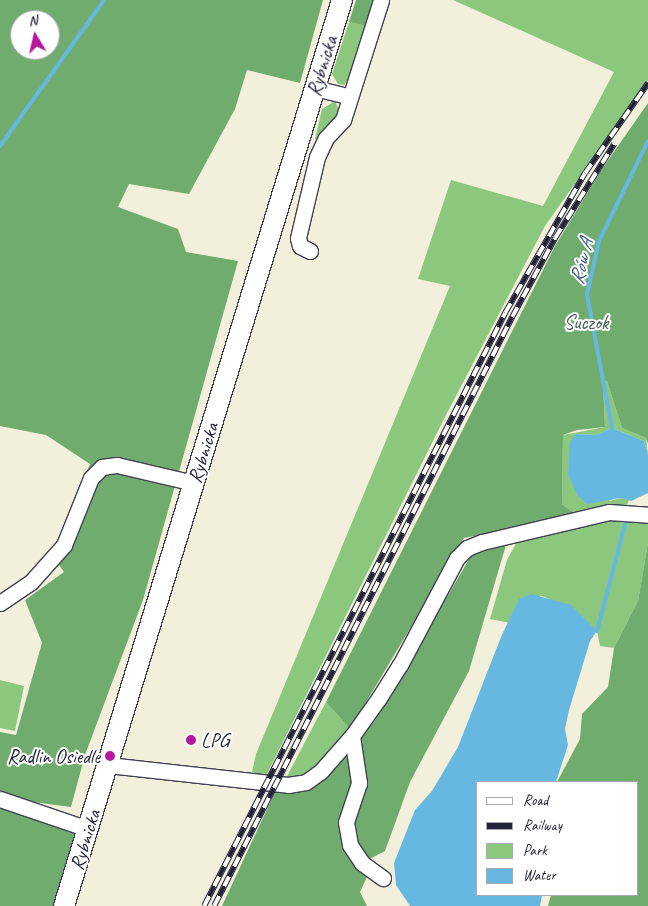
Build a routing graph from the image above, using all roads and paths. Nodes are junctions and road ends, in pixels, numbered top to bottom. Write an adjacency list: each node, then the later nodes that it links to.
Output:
1 (342, 0): 3 (main road, Rybnicka)
2 (381, 0): 4 (street)
3 (315, 88): 4 (street); 6 (main road, Rybnicka)
4 (350, 97): 5 (street)
5 (310, 251)
6 (194, 483): 8 (street); 10 (main road, Rybnicka)
7 (648, 515): 9 (street)
8 (0, 603)
9 (352, 736): 10 (street); 13 (street)
10 (108, 765): 12 (main road, Rybnicka)
11 (0, 799): 12 (street)
12 (88, 829): 14 (main road, Rybnicka)
13 (383, 878)
14 (64, 906)

